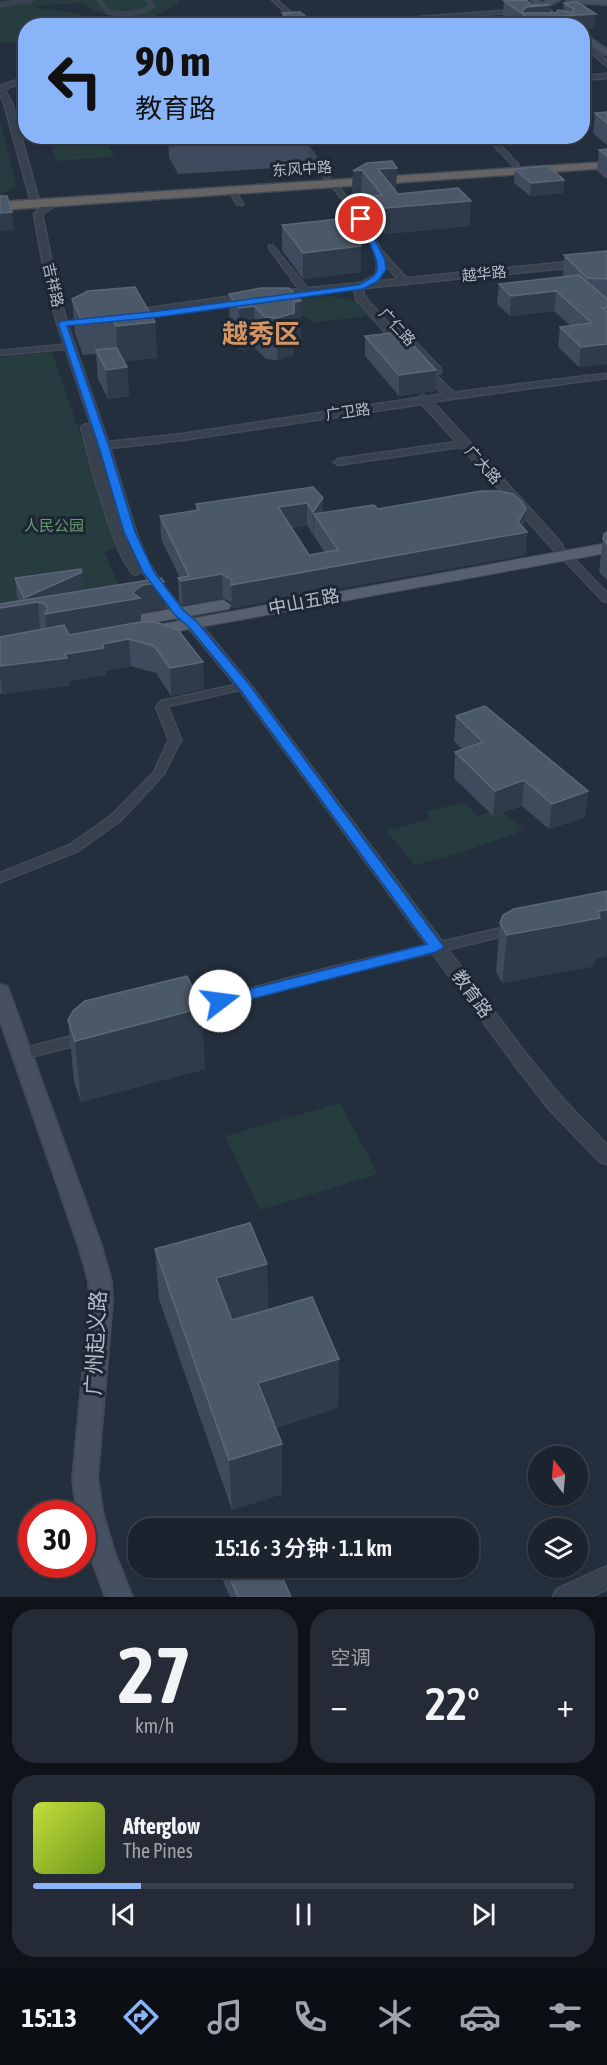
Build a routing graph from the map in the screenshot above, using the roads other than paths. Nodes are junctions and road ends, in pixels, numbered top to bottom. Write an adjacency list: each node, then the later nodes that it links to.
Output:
1 (31, 0): 9 (street)
2 (99, 0): 3 (street)
3 (149, 0)
4 (274, 0): 13 (street)
5 (535, 0): 10 (main road)
6 (556, 0): 10 (main road)
7 (572, 0): 8 (main road); 10 (main road)
8 (607, 2)
9 (0, 5)
10 (542, 6): 15 (main road)
11 (525, 8): 12 (street); 14 (main road)
12 (421, 17)
13 (295, 18)
14 (542, 18)
15 (558, 18)
16 (590, 41): 19 (main road)
17 (590, 47): 19 (main road)
18 (590, 49): 20 (street)
19 (606, 54)
20 (607, 64)
21 (607, 76): 22 (street)
22 (590, 77)
23 (18, 82): 24 (street)
24 (0, 89): 25 (street)
25 (18, 140)
26 (19, 144): 34 (street)
27 (303, 144): 32 (street)
28 (496, 144): 30 (street)
29 (607, 159): 30 (highway, 东风中路)
30 (516, 165): 32 (highway, 东风中路)
31 (607, 165): 32 (highway, 东风中路)
32 (330, 179): 33 (highway, 东风中路); 34 (highway, 东风中路); 38 (street)
33 (231, 189): 35 (highway, 东风中路); 37 (street)
34 (34, 198): 36 (highway, 东风中路)
35 (57, 202): 36 (highway, 东风中路); 46 (street, 吉祥路)
36 (4, 204): 46 (street, 吉祥路)
37 (240, 204)
38 (375, 246): 41 (street); 42 (street)
39 (271, 247): 43 (street)
40 (607, 261): 41 (street, 越华路)
41 (405, 282): 42 (street, 越华路)
42 (360, 287): 43 (street, 越华路); 44 (street, 越华路); 50 (street, 广仁路)
43 (304, 291): 44 (street, 越华路)
44 (262, 297): 45 (street, 越华路)
45 (121, 316)
46 (65, 321): 47 (street, 吉祥路); 53 (street, 吉祥路)
47 (61, 347): 48 (street); 53 (street, 吉祥路)
48 (0, 353)
49 (606, 375): 50 (street, 广卫路)
50 (454, 394): 51 (street, 广卫路)
51 (425, 399): 52 (street, 广大路); 53 (street, 广卫路)
52 (464, 444): 54 (street); 57 (street, 广大路)
53 (100, 446): 59 (street, 吉祥路)
54 (338, 462)
55 (607, 539): 57 (main road, 中山五路)
56 (607, 548): 57 (main road, 中山五路)
57 (561, 551): 58 (street); 59 (main road, 中山五路); 60 (main road, 中山五路)
58 (607, 600)
59 (173, 614): 60 (street); 60 (main road, 中山五路)
60 (193, 624): 61 (street, 教育路)
61 (244, 686): 62 (street); 64 (street, 教育路)
62 (0, 878)
63 (527, 926): 64 (street)
64 (436, 947): 66 (street); 69 (street, 教育路)
65 (0, 992): 68 (main road, 广州起义路)
66 (171, 1015)
67 (93, 1036): 68 (street)
68 (22, 1054): 71 (main road, 广州起义路)
69 (607, 1156)
70 (607, 1577): 72 (street)
71 (118, 1597)
72 (565, 1597)

